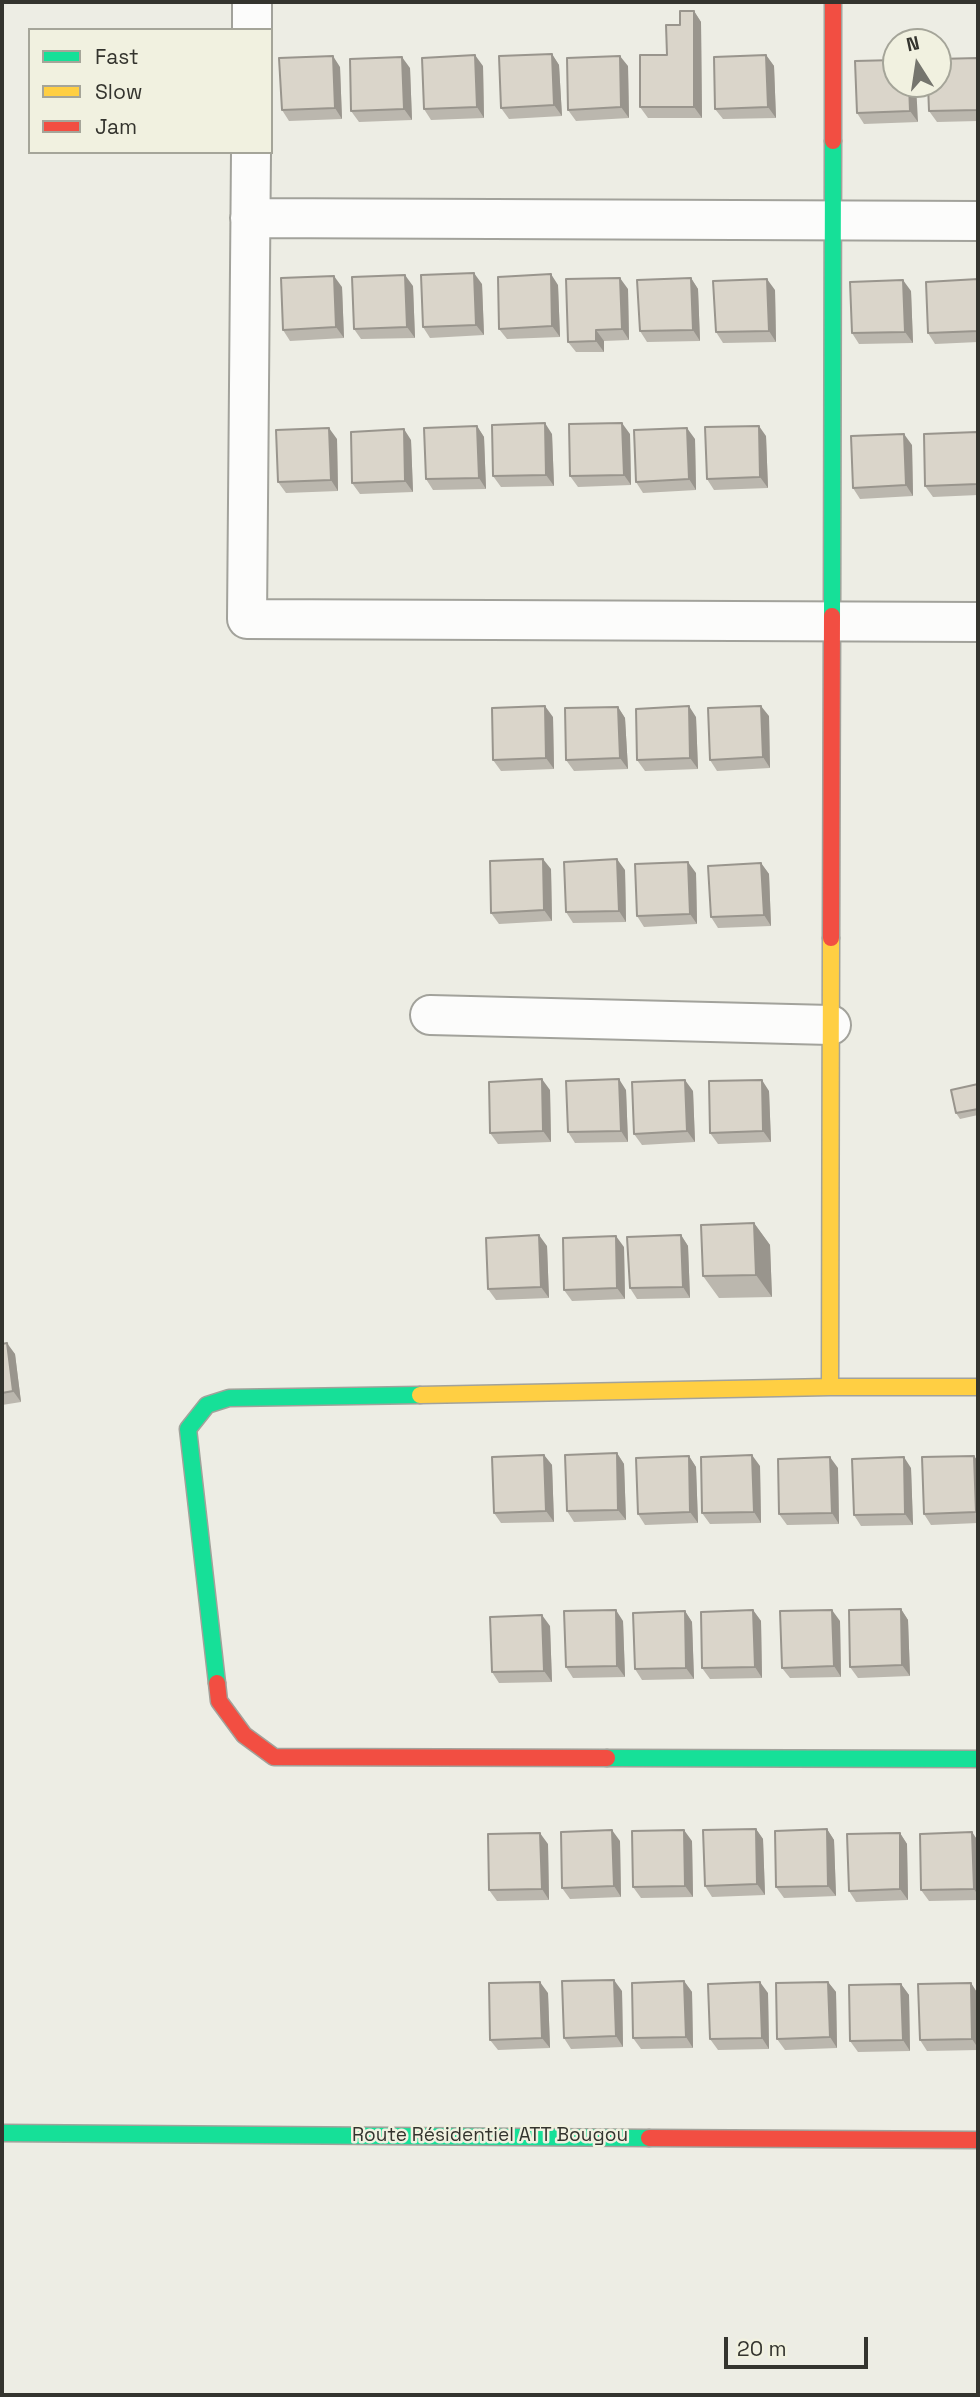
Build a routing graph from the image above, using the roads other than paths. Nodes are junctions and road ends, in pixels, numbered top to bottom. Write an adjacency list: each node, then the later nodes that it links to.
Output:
1 (252, 2): 3 (street)
2 (834, 2): 6 (street)
3 (252, 28)
4 (251, 154): 5 (street)
5 (250, 218): 6 (street); 8 (street)
6 (833, 220): 7 (street); 8 (street)
7 (978, 221)
8 (832, 622): 9 (street); 11 (street)
9 (978, 622)
10 (430, 1015): 11 (street)
11 (831, 1025): 12 (street)
12 (830, 1387): 13 (street); 14 (street)
13 (978, 1387)
14 (978, 1759)
15 (2, 2133): 16 (street, Route Résidentiel ATT Bougou)
16 (978, 2140)

